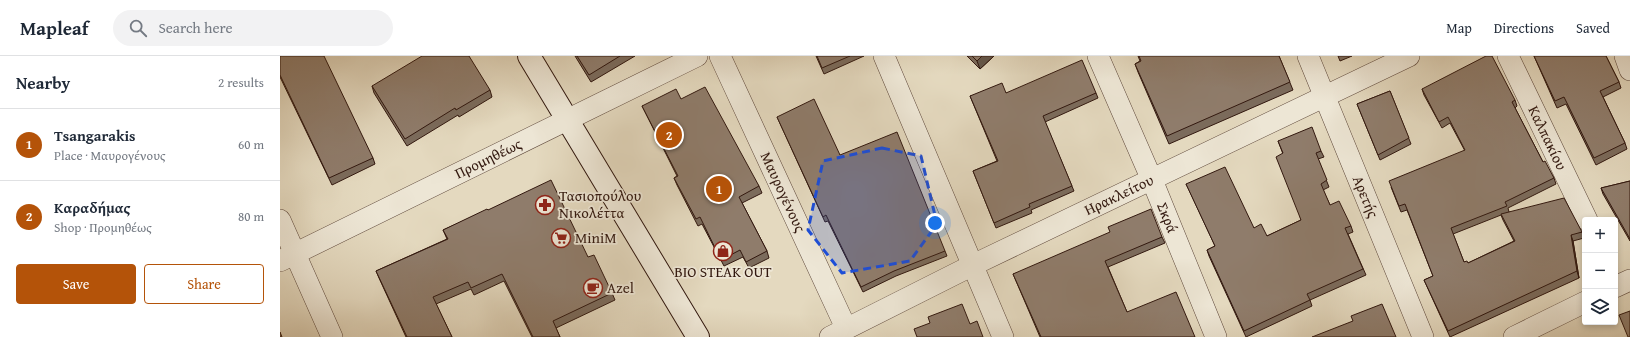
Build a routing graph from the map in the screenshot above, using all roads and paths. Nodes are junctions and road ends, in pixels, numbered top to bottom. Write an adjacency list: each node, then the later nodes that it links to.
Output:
1 (529, 56): 12 (main road)
2 (697, 56): 12 (street, Προμηθέως)
3 (720, 56): 19 (street, Μαυρογένους)
4 (884, 56): 17 (street)
5 (1098, 56): 13 (street, Σκρά)
6 (1308, 56): 11 (street, Αρετής)
7 (1409, 56): 11 (street, Ηρακλείτου)
8 (1508, 56): 14 (street, Καλπακίου)
9 (1625, 56): 10 (street)
10 (1630, 70)
11 (1325, 97): 13 (street, Ηρακλείτου); 24 (street, Αρετής)
12 (569, 120): 16 (street, Προμηθέως); 21 (main road)
13 (1152, 180): 17 (street, Ηρακλείτου); 23 (street, Σκρά)
14 (1586, 217)
15 (280, 220): 16 (street)
16 (288, 258): 20 (street)
17 (973, 265): 19 (street, Ηρακλείτου); 22 (street)
18 (1582, 303): 25 (street)
19 (838, 333)
20 (332, 337)
21 (698, 337)
22 (1002, 337)
23 (1216, 337)
24 (1423, 337)
25 (1514, 337)

